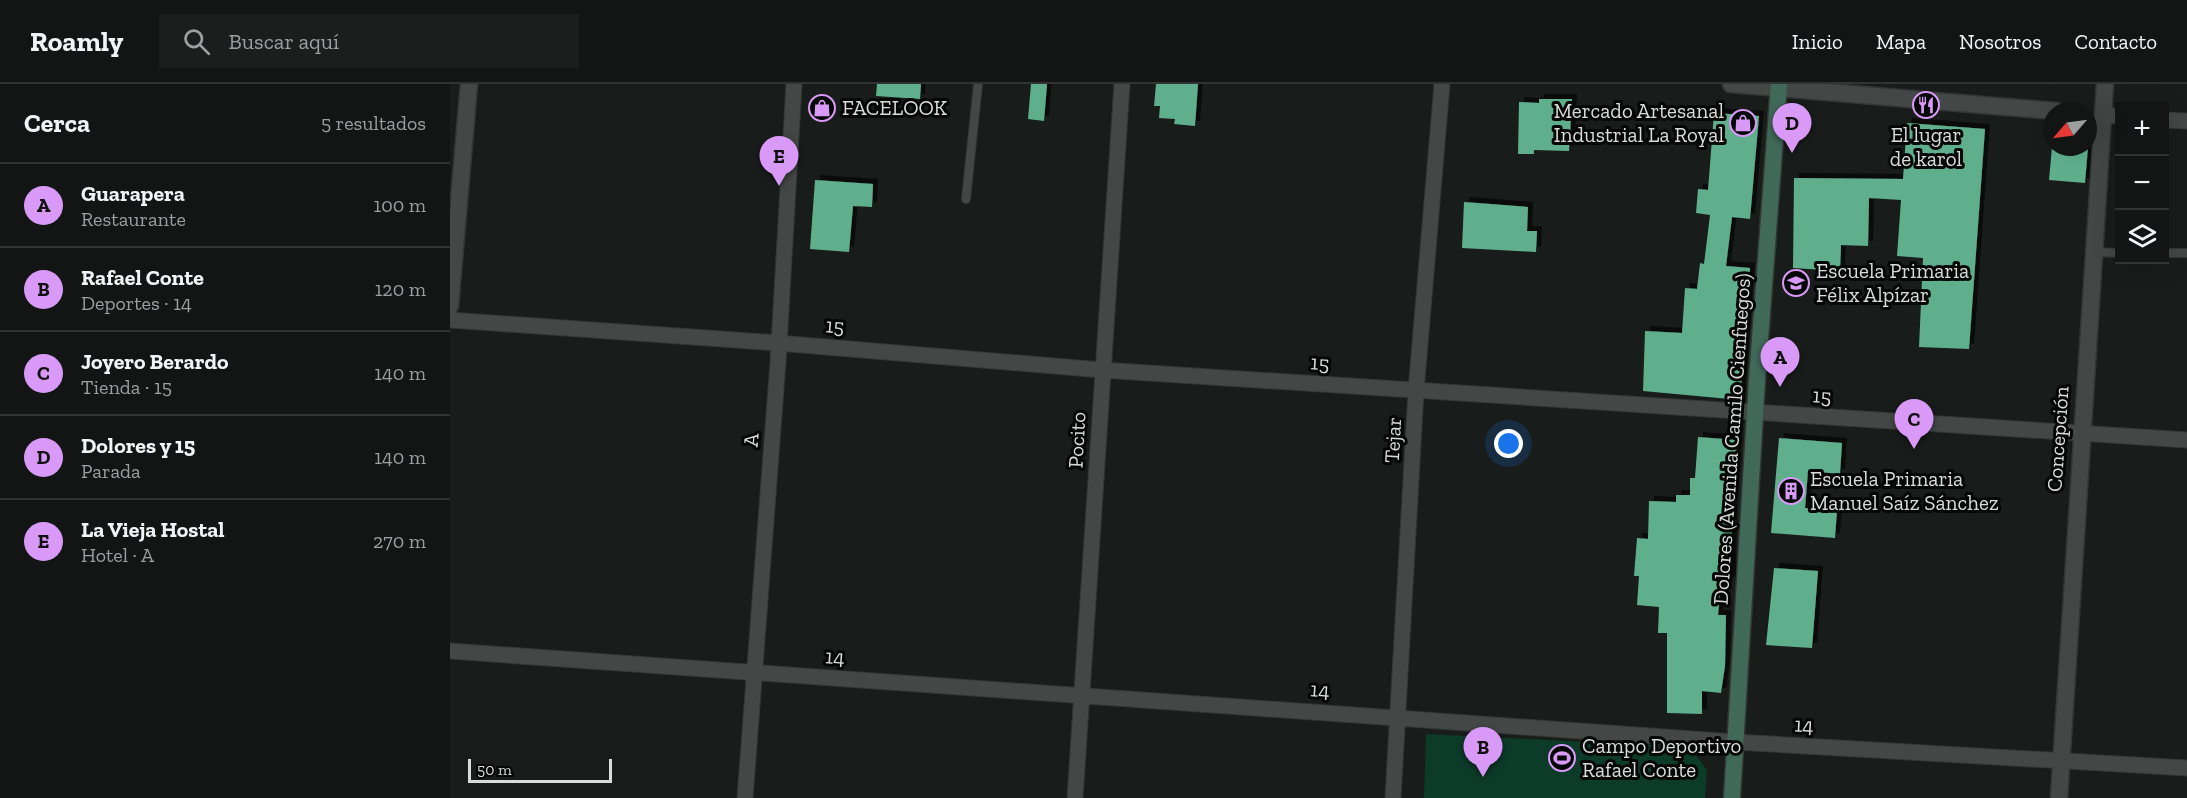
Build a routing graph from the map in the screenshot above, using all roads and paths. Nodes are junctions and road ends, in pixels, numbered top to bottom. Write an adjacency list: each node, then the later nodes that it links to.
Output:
1 (469, 84): 18 (street)
2 (794, 84): 20 (street, A)
3 (978, 84): 13 (lane)
4 (1122, 84): 21 (street, Pocito)
5 (1442, 84): 22 (street, Tejar)
6 (1731, 84): 8 (street)
7 (2105, 84): 10 (street, Concepción)
8 (1779, 86): 9 (street); 23 (main road, Dolores (Avenida Camilo Cienfuegos))
9 (2043, 110)
10 (2103, 115): 14 (street, Concepción)
11 (2169, 120): 12 (street)
12 (2187, 121)
13 (966, 199)
14 (2093, 252): 15 (lane); 24 (street, Concepción)
15 (2115, 253)
16 (2169, 253): 17 (lane)
17 (2187, 253)
18 (450, 306)
19 (450, 320): 20 (street, 15)
20 (778, 343): 21 (street, 15); 27 (street, A)
21 (1102, 370): 22 (street, 15); 28 (street, Pocito)
22 (1416, 391): 23 (street, 15); 29 (street, Tejar)
23 (1755, 412): 24 (street, 15); 30 (main road, Dolores (Avenida Camilo Cienfuegos))
24 (2081, 433): 25 (street, 15); 31 (street, Concepción)
25 (2187, 440)
26 (450, 651): 27 (street, 14)
27 (754, 672): 28 (street, 14); 33 (street, A)
28 (1082, 694): 29 (street, 14); 34 (street, Pocito)
29 (1399, 717): 30 (street, 14); 35 (street, Tejar)
30 (1735, 742): 31 (street, 14); 36 (main road, Dolores (Avenida Camilo Cienfuegos))
31 (2061, 762): 32 (street, 14); 37 (street, Concepción)
32 (2187, 768)
33 (745, 798)
34 (1075, 798)
35 (1393, 798)
36 (1732, 798)
37 (2059, 798)

